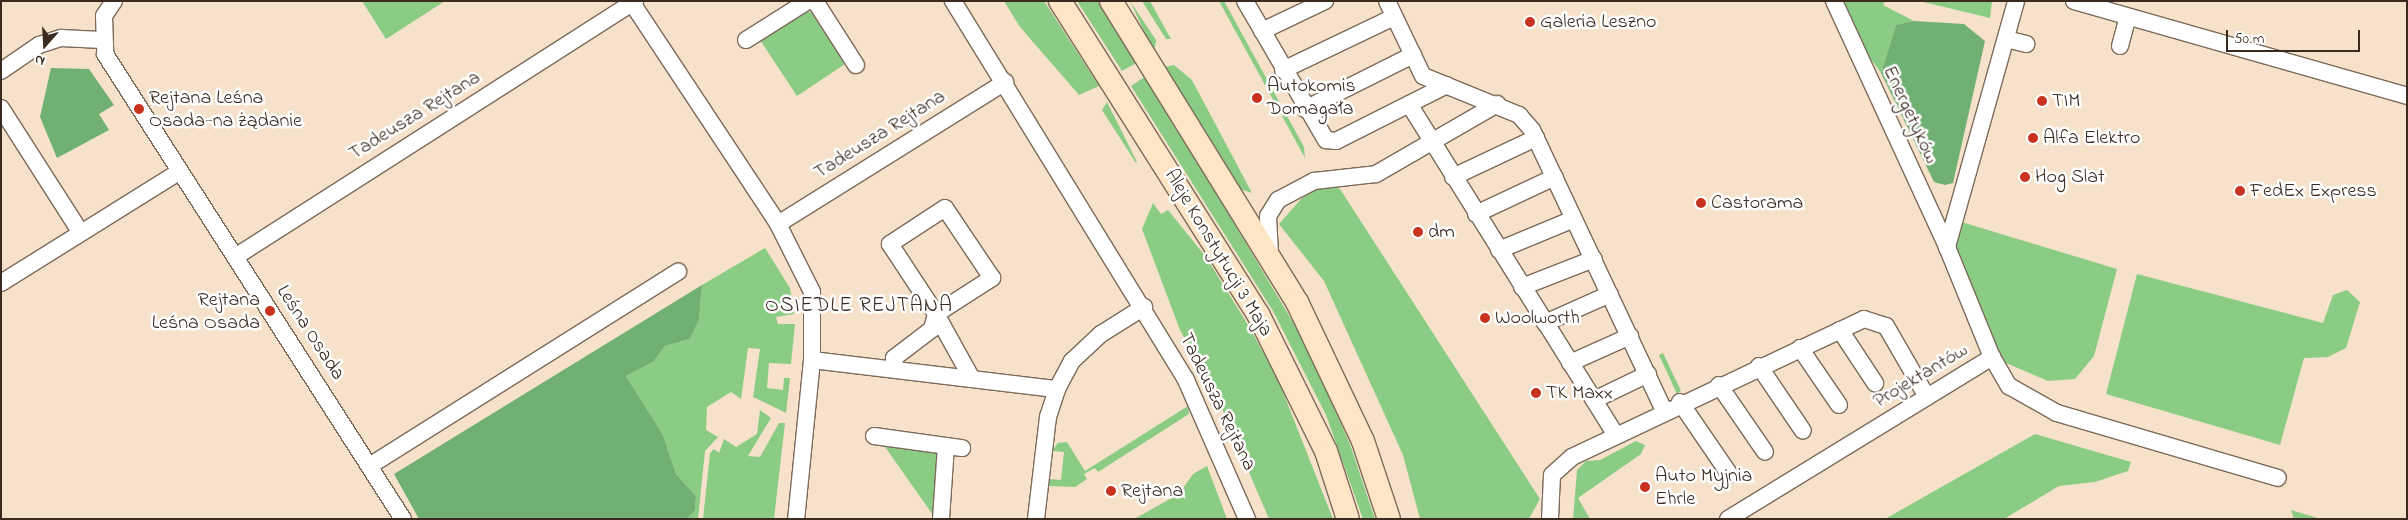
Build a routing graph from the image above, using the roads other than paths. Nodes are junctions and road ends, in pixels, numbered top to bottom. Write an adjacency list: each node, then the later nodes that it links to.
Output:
1 (114, 1): 18 (street, Leśna Osada)
2 (808, 1): 19 (street)
3 (815, 1): 23 (street)
4 (954, 1): 26 (street, Tadeusza Rejtana)
5 (1060, 1): 84 (main road, Aleje Konstytucji 3 Maja)
6 (1111, 1): 45 (main road, Aleje Konstytucji 3 Maja)
7 (1245, 1): 16 (street)
8 (1325, 1): 16 (street)
9 (1387, 1): 14 (street)
10 (1834, 1): 42 (street, Energetyków)
11 (2016, 1): 17 (street, Energetyków)
12 (2074, 1): 15 (street)
13 (624, 4): 40 (street, Tadeusza Rejtana); 44 (street, Tadeusza Rejtana)
14 (1394, 16): 22 (street); 25 (street)
15 (2128, 17): 21 (street); 28 (street)
16 (1262, 31): 25 (street)
17 (2006, 39): 20 (street); 42 (street, Energetyków)
18 (102, 40): 24 (street); 35 (street, Leśna Osada)
19 (746, 40)
20 (2026, 44)
21 (2120, 46)
22 (1413, 55): 27 (street); 32 (street)
23 (856, 64)
24 (1, 70)
25 (1283, 70): 32 (street)
26 (1005, 82): 40 (street, Tadeusza Rejtana); 51 (street, Tadeusza Rejtana)
27 (1447, 85): 29 (street); 30 (street)
28 (2407, 96)
29 (1409, 104): 32 (street); 34 (street)
30 (1497, 104): 33 (street); 34 (street)
31 (1, 108): 41 (street)
32 (1305, 108)
33 (1536, 138): 36 (street); 37 (street)
34 (1430, 141): 36 (street); 45 (street)
35 (180, 171): 41 (street); 44 (street, Leśna Osada)
36 (1453, 177): 38 (street)
37 (1554, 177): 38 (street); 39 (street)
38 (1476, 214): 43 (street)
39 (1574, 218): 43 (street); 46 (street)
40 (778, 224): 58 (street, Tadeusza Rejtana)
41 (81, 233): 48 (street)
42 (1947, 247): 57 (street, Energetyków)
43 (1499, 250): 49 (street)
44 (235, 257): 76 (street, Leśna Osada)
45 (1271, 259): 85 (main road, Aleje Konstytucji 3 Maja)
46 (1594, 259): 49 (street); 50 (street)
47 (678, 272): 76 (street)
48 (1, 283)
49 (1522, 287): 53 (street)
50 (1610, 294): 53 (street); 55 (street)
51 (1144, 307): 66 (street); 83 (street, Tadeusza Rejtana)
52 (936, 314): 52 (street); 61 (street); 63 (street)
53 (1545, 323): 59 (street)
54 (1840, 330): 56 (street); 64 (street); 67 (street)
55 (1630, 336): 59 (street); 62 (street)
56 (1800, 348): 60 (street); 70 (street)
57 (1992, 357): 67 (street, Projektantów); 78 (street, Projektantów)
58 (812, 360): 61 (street); 80 (street, Tadeusza Rejtana)
59 (1570, 363): 68 (street)
60 (1759, 366): 65 (street); 72 (street)
61 (895, 369): 63 (street)
62 (1648, 374): 68 (street); 71 (street)
63 (972, 379): 66 (street)
64 (1875, 382)
65 (1720, 384): 69 (street); 75 (street)
66 (1057, 389): 82 (street)
67 (1927, 397): 87 (street, Projektantów)
68 (1594, 400): 73 (street)
69 (1680, 402): 71 (street); 77 (street)
70 (1839, 406)
71 (1664, 410): 73 (street)
72 (1803, 431)
73 (1615, 434): 86 (street)
74 (874, 436): 81 (street)
75 (1765, 452)
76 (372, 465): 79 (street, Leśna Osada)
77 (1730, 476)
78 (2278, 478)
79 (403, 519)
80 (796, 519)
81 (941, 519)
82 (1036, 519)
83 (1248, 519)
84 (1348, 519)
85 (1389, 519)
86 (1550, 519)
87 (1728, 519)

